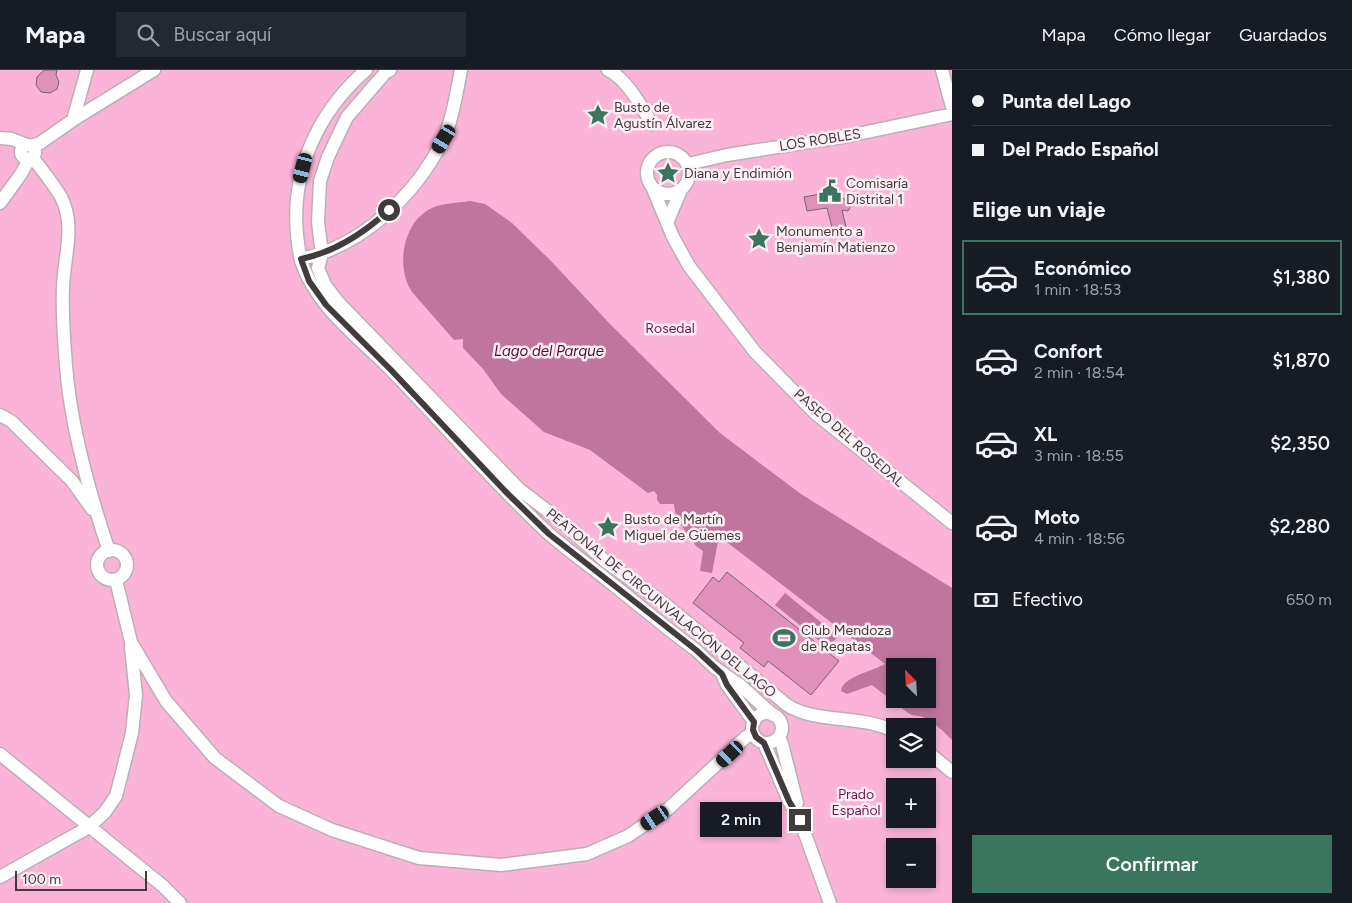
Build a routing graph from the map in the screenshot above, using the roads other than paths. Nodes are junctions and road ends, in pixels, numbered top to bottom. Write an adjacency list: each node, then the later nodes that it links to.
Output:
1 (87, 70): 10 (street)
2 (154, 70): 10 (street)
3 (366, 70): 20 (street)
4 (390, 70): 19 (street, PEATONAL DE CIRCUNVALACIÓN DEL LAGO)
5 (461, 70): 19 (street)
6 (608, 70): 11 (street)
7 (942, 70): 8 (street)
8 (952, 107)
9 (952, 114): 14 (street, LOS ROBLES)
10 (73, 120): 13 (street)
11 (652, 124)
12 (6, 139): 13 (street)
13 (30, 151): 17 (street); 22 (street)
14 (688, 164): 15 (street); 16 (street)
15 (653, 189): 16 (street); 18 (street, PASEO DEL ROSEDAL)
16 (681, 190): 18 (street)
17 (0, 203)
18 (667, 223): 23 (street, PASEO DEL ROSEDAL)
19 (322, 254): 20 (street); 30 (street, PEATONAL DE CIRCUNVALACIÓN DEL LAGO)
20 (301, 259): 27 (street)
21 (0, 415): 22 (street)
22 (97, 515): 24 (street)
23 (952, 523)
24 (109, 551): 25 (street); 25 (street)
25 (116, 580): 26 (street)
26 (131, 642): 29 (street); 37 (street)
27 (722, 674): 28 (street); 29 (street)
28 (774, 714): 29 (street); 31 (street)
29 (754, 728): 32 (street)
30 (886, 728)
31 (779, 737): 32 (street); 36 (street)
32 (764, 743): 36 (street)
33 (0, 754): 37 (street)
34 (936, 759): 35 (street)
35 (952, 772)
36 (800, 820): 40 (street)
37 (89, 827): 38 (street); 39 (street)
38 (0, 877)
39 (180, 903)
40 (830, 903)

